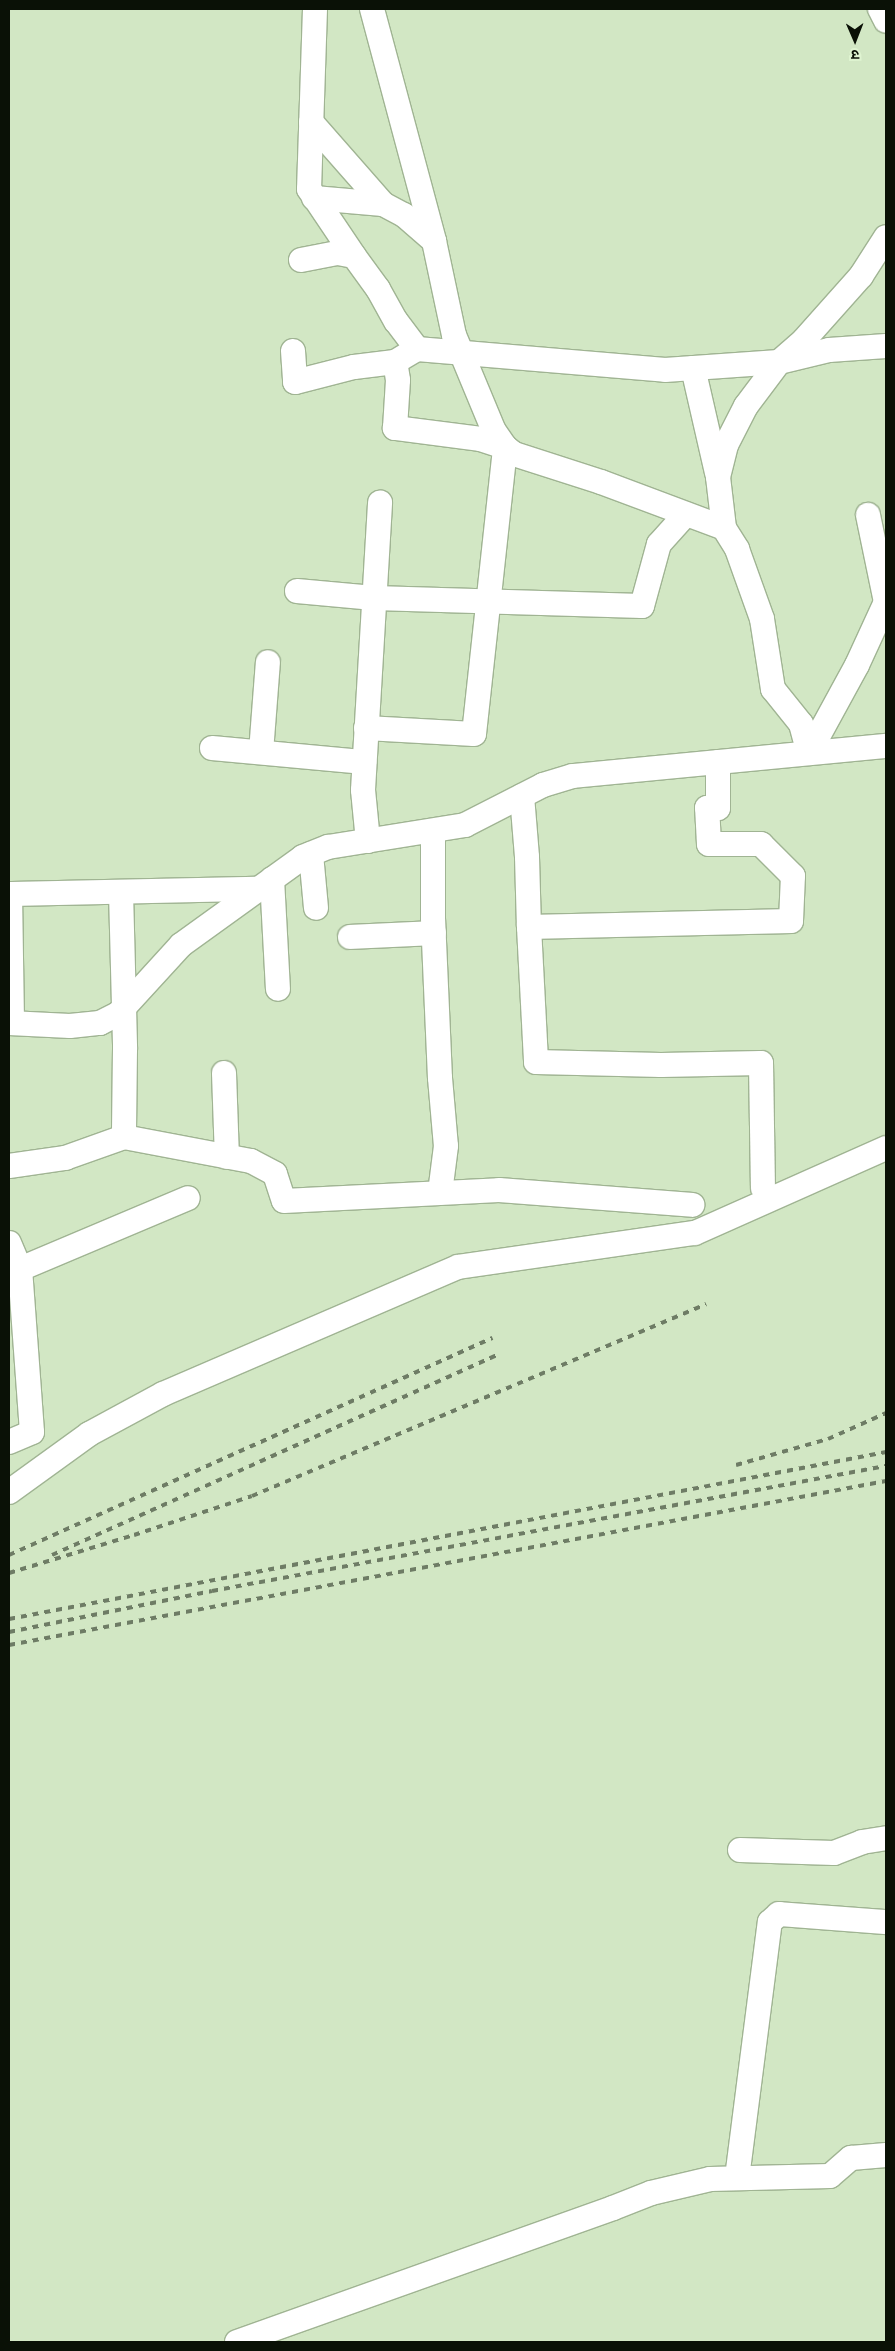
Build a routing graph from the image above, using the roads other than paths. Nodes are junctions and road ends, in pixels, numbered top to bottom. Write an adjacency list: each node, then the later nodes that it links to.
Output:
1 (315, 9): 5 (street)
2 (372, 9): 9 (street)
3 (880, 9): 4 (street)
4 (886, 21)
5 (311, 122): 6 (street); 7 (street)
6 (314, 198): 7 (street); 10 (street)
7 (383, 204): 9 (street)
8 (886, 237): 17 (street)
9 (434, 241): 15 (street)
10 (354, 256): 11 (street); 13 (street)
11 (301, 260)
12 (886, 346): 17 (street)
13 (417, 349): 15 (street); 16 (street)
14 (293, 351): 16 (street)
15 (461, 351): 18 (street); 19 (street)
16 (395, 362): 19 (street)
17 (779, 362): 18 (street); 20 (street)
18 (693, 368): 20 (street)
19 (505, 447): 22 (street); 27 (street)
20 (718, 477): 24 (street)
21 (380, 503): 26 (street)
22 (686, 514): 24 (street); 27 (street)
23 (868, 515): 33 (street)
24 (724, 528): 33 (street)
25 (297, 591): 26 (street)
26 (374, 598): 27 (street); 29 (street)
27 (488, 600): 29 (street)
28 (268, 662): 32 (street)
29 (366, 728): 34 (street)
30 (886, 746): 33 (street)
31 (212, 748): 32 (street)
32 (261, 752): 34 (street)
33 (809, 753): 35 (street)
34 (364, 762): 38 (street)
35 (718, 762): 36 (street); 44 (street)
36 (522, 796): 37 (street); 44 (street)
37 (433, 831): 38 (street); 45 (street)
38 (368, 841): 39 (street)
39 (311, 854): 40 (street); 43 (street)
40 (265, 884): 41 (street); 47 (street); 48 (street)
41 (121, 892): 42 (street); 48 (street)
42 (9, 894): 49 (street)
43 (316, 908)
44 (529, 927): 55 (street)
45 (434, 933): 46 (street); 56 (street)
46 (350, 937)
47 (278, 989)
48 (124, 1008): 49 (street); 51 (street)
49 (10, 1023)
50 (224, 1073): 53 (street)
51 (124, 1137): 53 (street); 54 (street)
52 (886, 1148): 62 (street)
53 (227, 1157): 56 (street)
54 (9, 1166)
55 (763, 1188)
56 (440, 1193): 58 (street)
57 (188, 1198): 60 (street)
58 (692, 1205)
59 (9, 1243): 60 (street)
60 (20, 1269): 61 (street)
61 (9, 1442)
62 (9, 1492)
63 (886, 1838): 64 (street)
64 (740, 1850)
65 (886, 1922): 67 (street)
66 (886, 2155): 67 (street)
67 (736, 2178): 68 (street)
68 (237, 2342)

